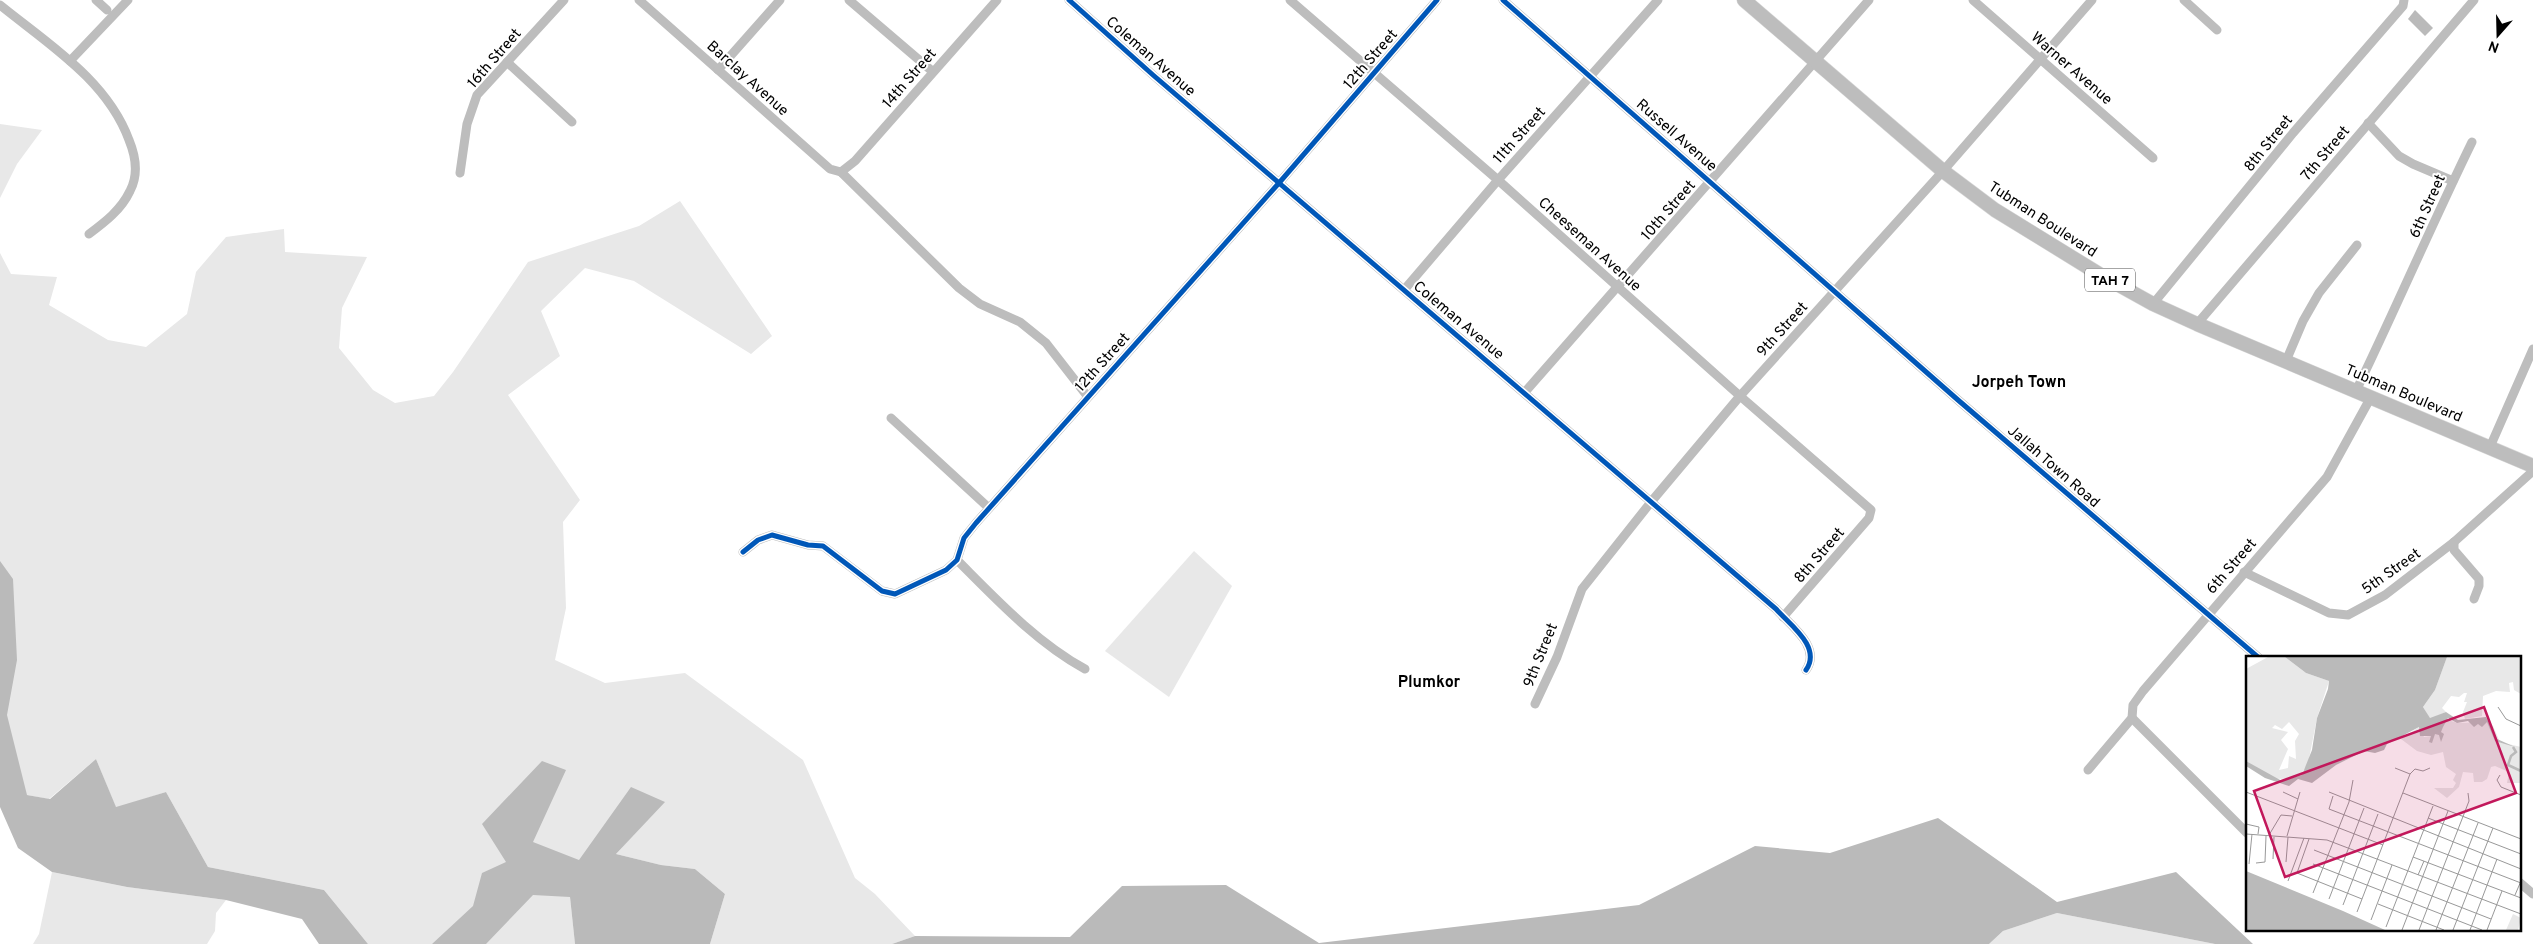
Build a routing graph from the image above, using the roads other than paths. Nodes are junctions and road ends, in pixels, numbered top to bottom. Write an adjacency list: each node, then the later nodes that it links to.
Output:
1 (96, 0): 21 (street)
2 (128, 0): 25 (street)
3 (564, 0): 26 (street, 16th Street)
4 (639, 0): 27 (street, Barclay Avenue)
5 (780, 0): 27 (street)
6 (849, 0): 28 (street)
7 (997, 0): 28 (street, 14th Street)
8 (1069, 0): 41 (street, Coleman Avenue)
9 (1290, 0): 29 (street, Cheeseman Avenue)
10 (1437, 0): 29 (street, 12th Street)
11 (1503, 0): 30 (street, Russell Avenue)
12 (1658, 0): 30 (street, 11th Street)
13 (1744, 0): 24 (highway, Tubman Boulevard / TAH 7)
14 (1869, 0): 24 (street, 10th Street)
15 (1973, 0): 23 (street, Warner Avenue)
16 (2092, 0): 23 (street, 9th Street)
17 (2184, 0): 22 (street)
18 (2404, 0): 47 (street, 8th Street)
19 (2474, 0): 32 (street, 7th Street)
20 (0, 5): 25 (street)
21 (106, 10)
22 (2217, 30)
23 (2040, 58): 34 (street, Warner Avenue); 35 (street, 9th Street)
24 (1816, 61): 35 (highway, Tubman Boulevard / TAH 7); 39 (street, 10th Street)
25 (70, 62): 42 (street)
26 (507, 62): 31 (street); 37 (street, 16th Street)
27 (718, 70): 36 (street, Barclay Avenue)
28 (932, 71): 36 (street, 14th Street)
29 (1373, 74): 38 (street, Cheeseman Avenue); 41 (street, 12th Street)
30 (1590, 76): 38 (street, 11th Street); 39 (street, Russell Avenue)
31 (572, 122)
32 (2368, 123): 40 (street); 48 (street, 7th Street)
33 (2472, 142): 40 (street, 6th Street)
34 (2154, 158)
35 (1943, 171): 46 (street, 9th Street); 47 (highway, Tubman Boulevard / TAH 7)
36 (841, 172): 54 (street, Barclay Avenue)
37 (460, 173)
38 (1498, 180): 44 (street, Cheeseman Avenue); 45 (street, 11th Street)
39 (1711, 181): 44 (street, 10th Street); 46 (street, Russell Avenue)
40 (2453, 181): 51 (street, 6th Street)
41 (1279, 183): 45 (street, Coleman Avenue); 54 (street, 12th Street)
42 (88, 234)
43 (2357, 245): 50 (street)
44 (1618, 288): 52 (street, 10th Street); 53 (street, Cheeseman Avenue)
45 (1404, 290): 52 (street, Coleman Avenue)
46 (1834, 291): 53 (street, 9th Street); 68 (street, Jallah Town Road)
47 (2153, 304): 48 (highway, Tubman Boulevard / TAH 7)
48 (2197, 324): 50 (highway, Tubman Boulevard / TAH 7)
49 (2533, 349): 57 (street)
50 (2286, 362): 51 (highway, Tubman Boulevard / TAH 7)
51 (2356, 391): 55 (highway, Tubman Boulevard / TAH 7)
52 (1525, 392): 60 (street, Coleman Avenue)
53 (1740, 396): 60 (street, 9th Street); 62 (street, Cheeseman Avenue)
54 (1088, 397): 61 (street, 12th Street)
55 (2371, 397): 57 (highway, Tubman Boulevard / TAH 7); 66 (street, 6th Street)
56 (892, 418): 61 (street)
57 (2490, 447): 58 (highway, Tubman Boulevard / TAH 7)
58 (2533, 466)
59 (2533, 470): 63 (street, 5th Street)
60 (1650, 502): 69 (street, Coleman Avenue); 73 (street, 9th Street)
61 (989, 508): 65 (street, 12th Street)
62 (1871, 510): 69 (street, 8th Street)
63 (2454, 542): 66 (street, 5th Street); 67 (street)
64 (743, 552): 65 (street)
65 (957, 560): 71 (street)
66 (2244, 572): 68 (street, 6th Street)
67 (2474, 599)
68 (2208, 614): 70 (street, Jallah Town Road); 74 (street, 6th Street)
69 (1783, 617): 72 (street, Coleman Avenue)
70 (2257, 656)
71 (1085, 669)
72 (1806, 670)
73 (1535, 704)
74 (2132, 718): 75 (street, 6th Street); 76 (street)
75 (2088, 770)
76 (2246, 832)
77 (2520, 883): 78 (street)
78 (2533, 894)

